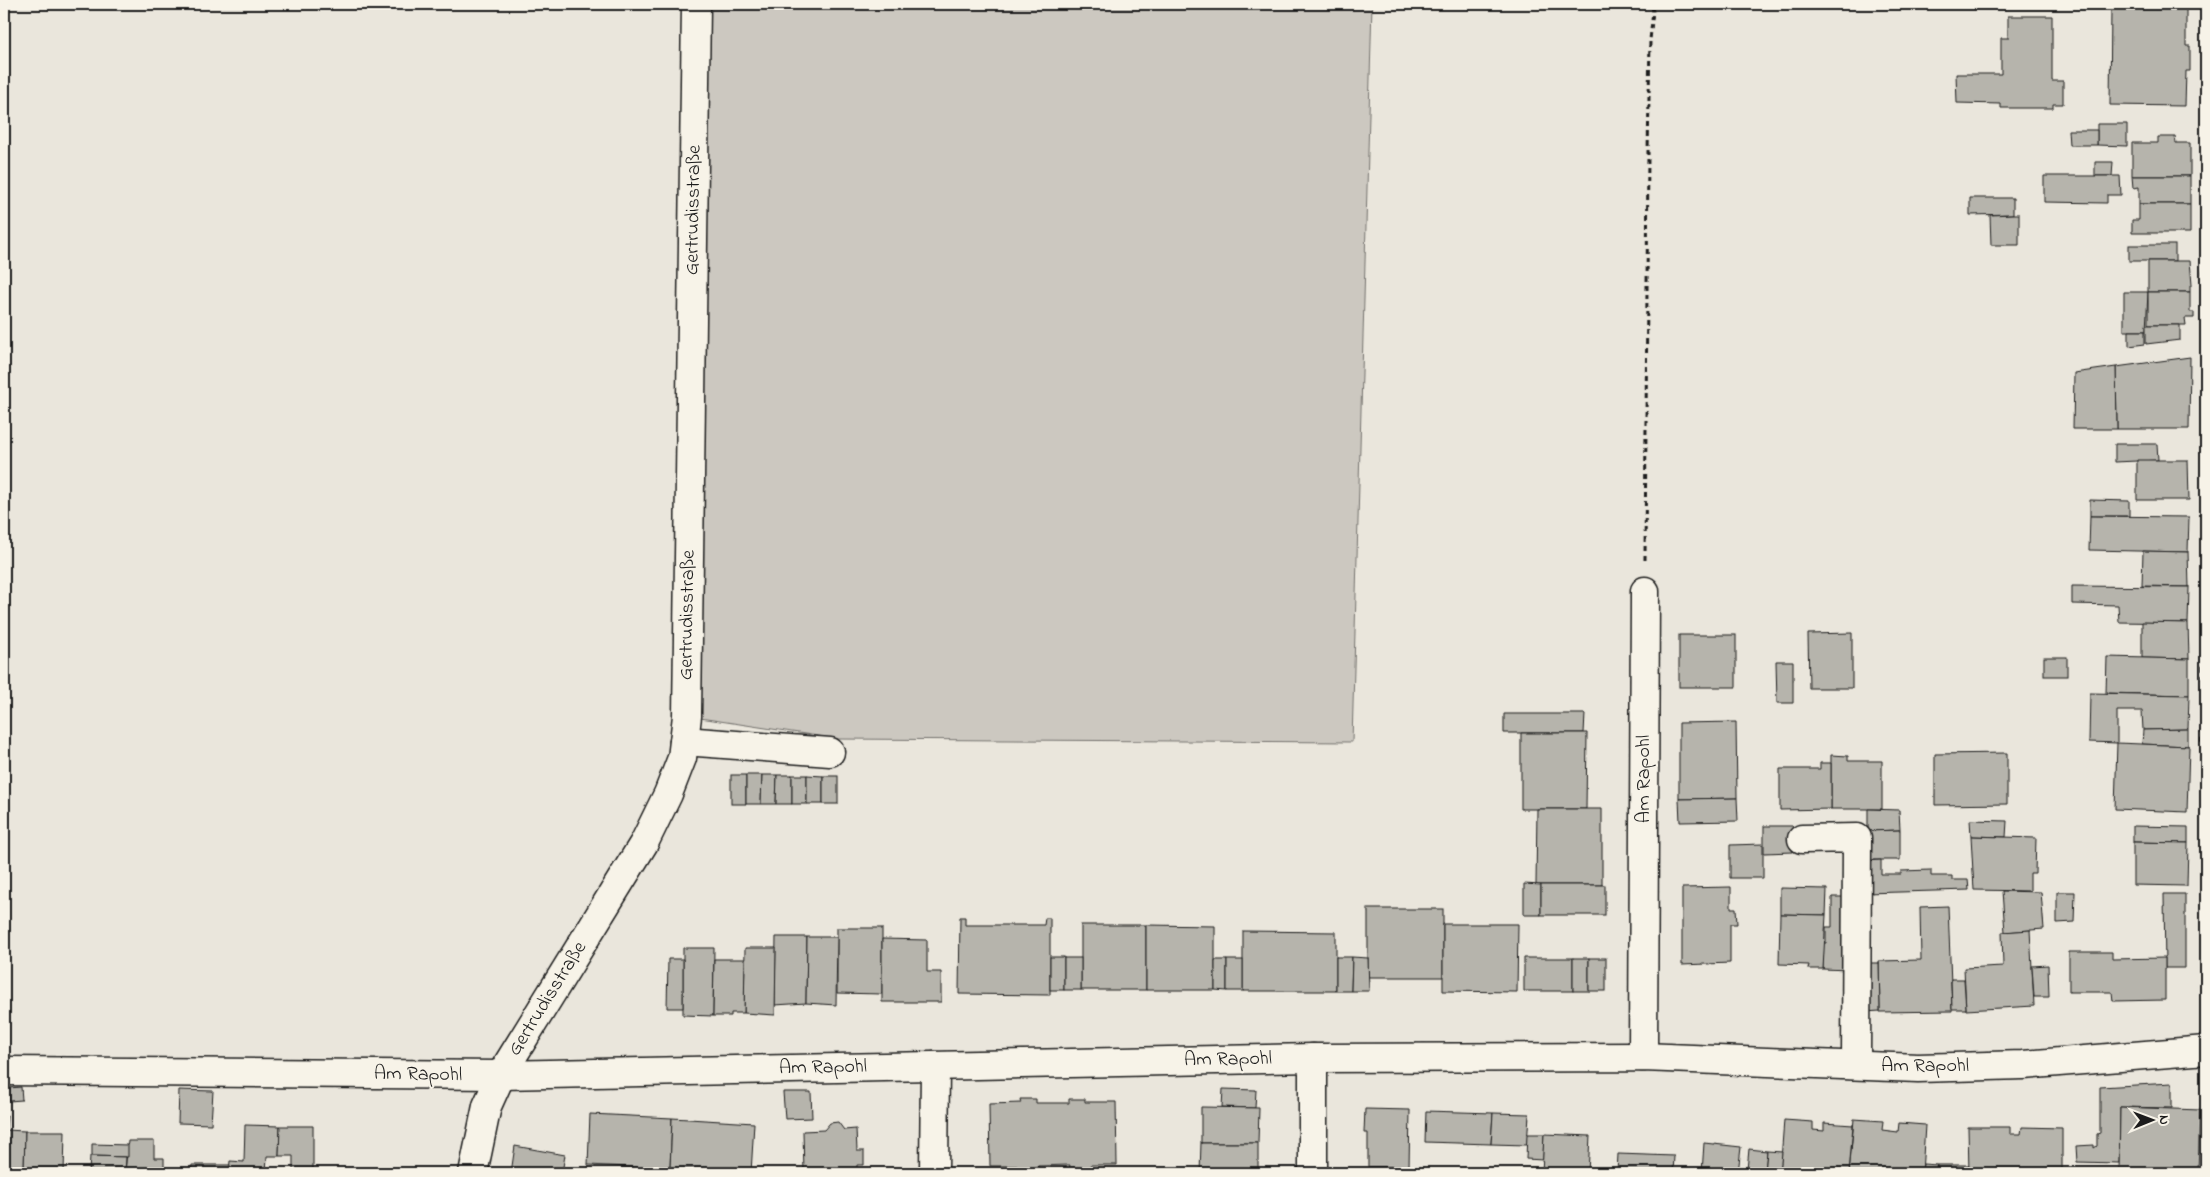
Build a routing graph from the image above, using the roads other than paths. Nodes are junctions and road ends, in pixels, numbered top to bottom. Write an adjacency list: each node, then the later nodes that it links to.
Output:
1 (696, 4): 3 (street, Gertrudisstraße)
2 (1645, 591): 7 (street, Am Rapohl)
3 (684, 741): 4 (street); 12 (street, Gertrudisstraße)
4 (830, 752)
5 (1802, 839): 9 (street)
6 (2206, 1050): 9 (street, Am Rapohl)
7 (1643, 1057): 8 (street, Am Rapohl); 9 (street, Am Rapohl)
8 (1312, 1058): 10 (street, Am Rapohl); 15 (street)
9 (1856, 1065)
10 (935, 1066): 12 (street, Am Rapohl); 14 (street)
11 (4, 1071): 12 (street, Am Rapohl)
12 (501, 1075): 13 (street, Gertrudisstraße)
13 (473, 1173)
14 (934, 1173)
15 (1313, 1173)

